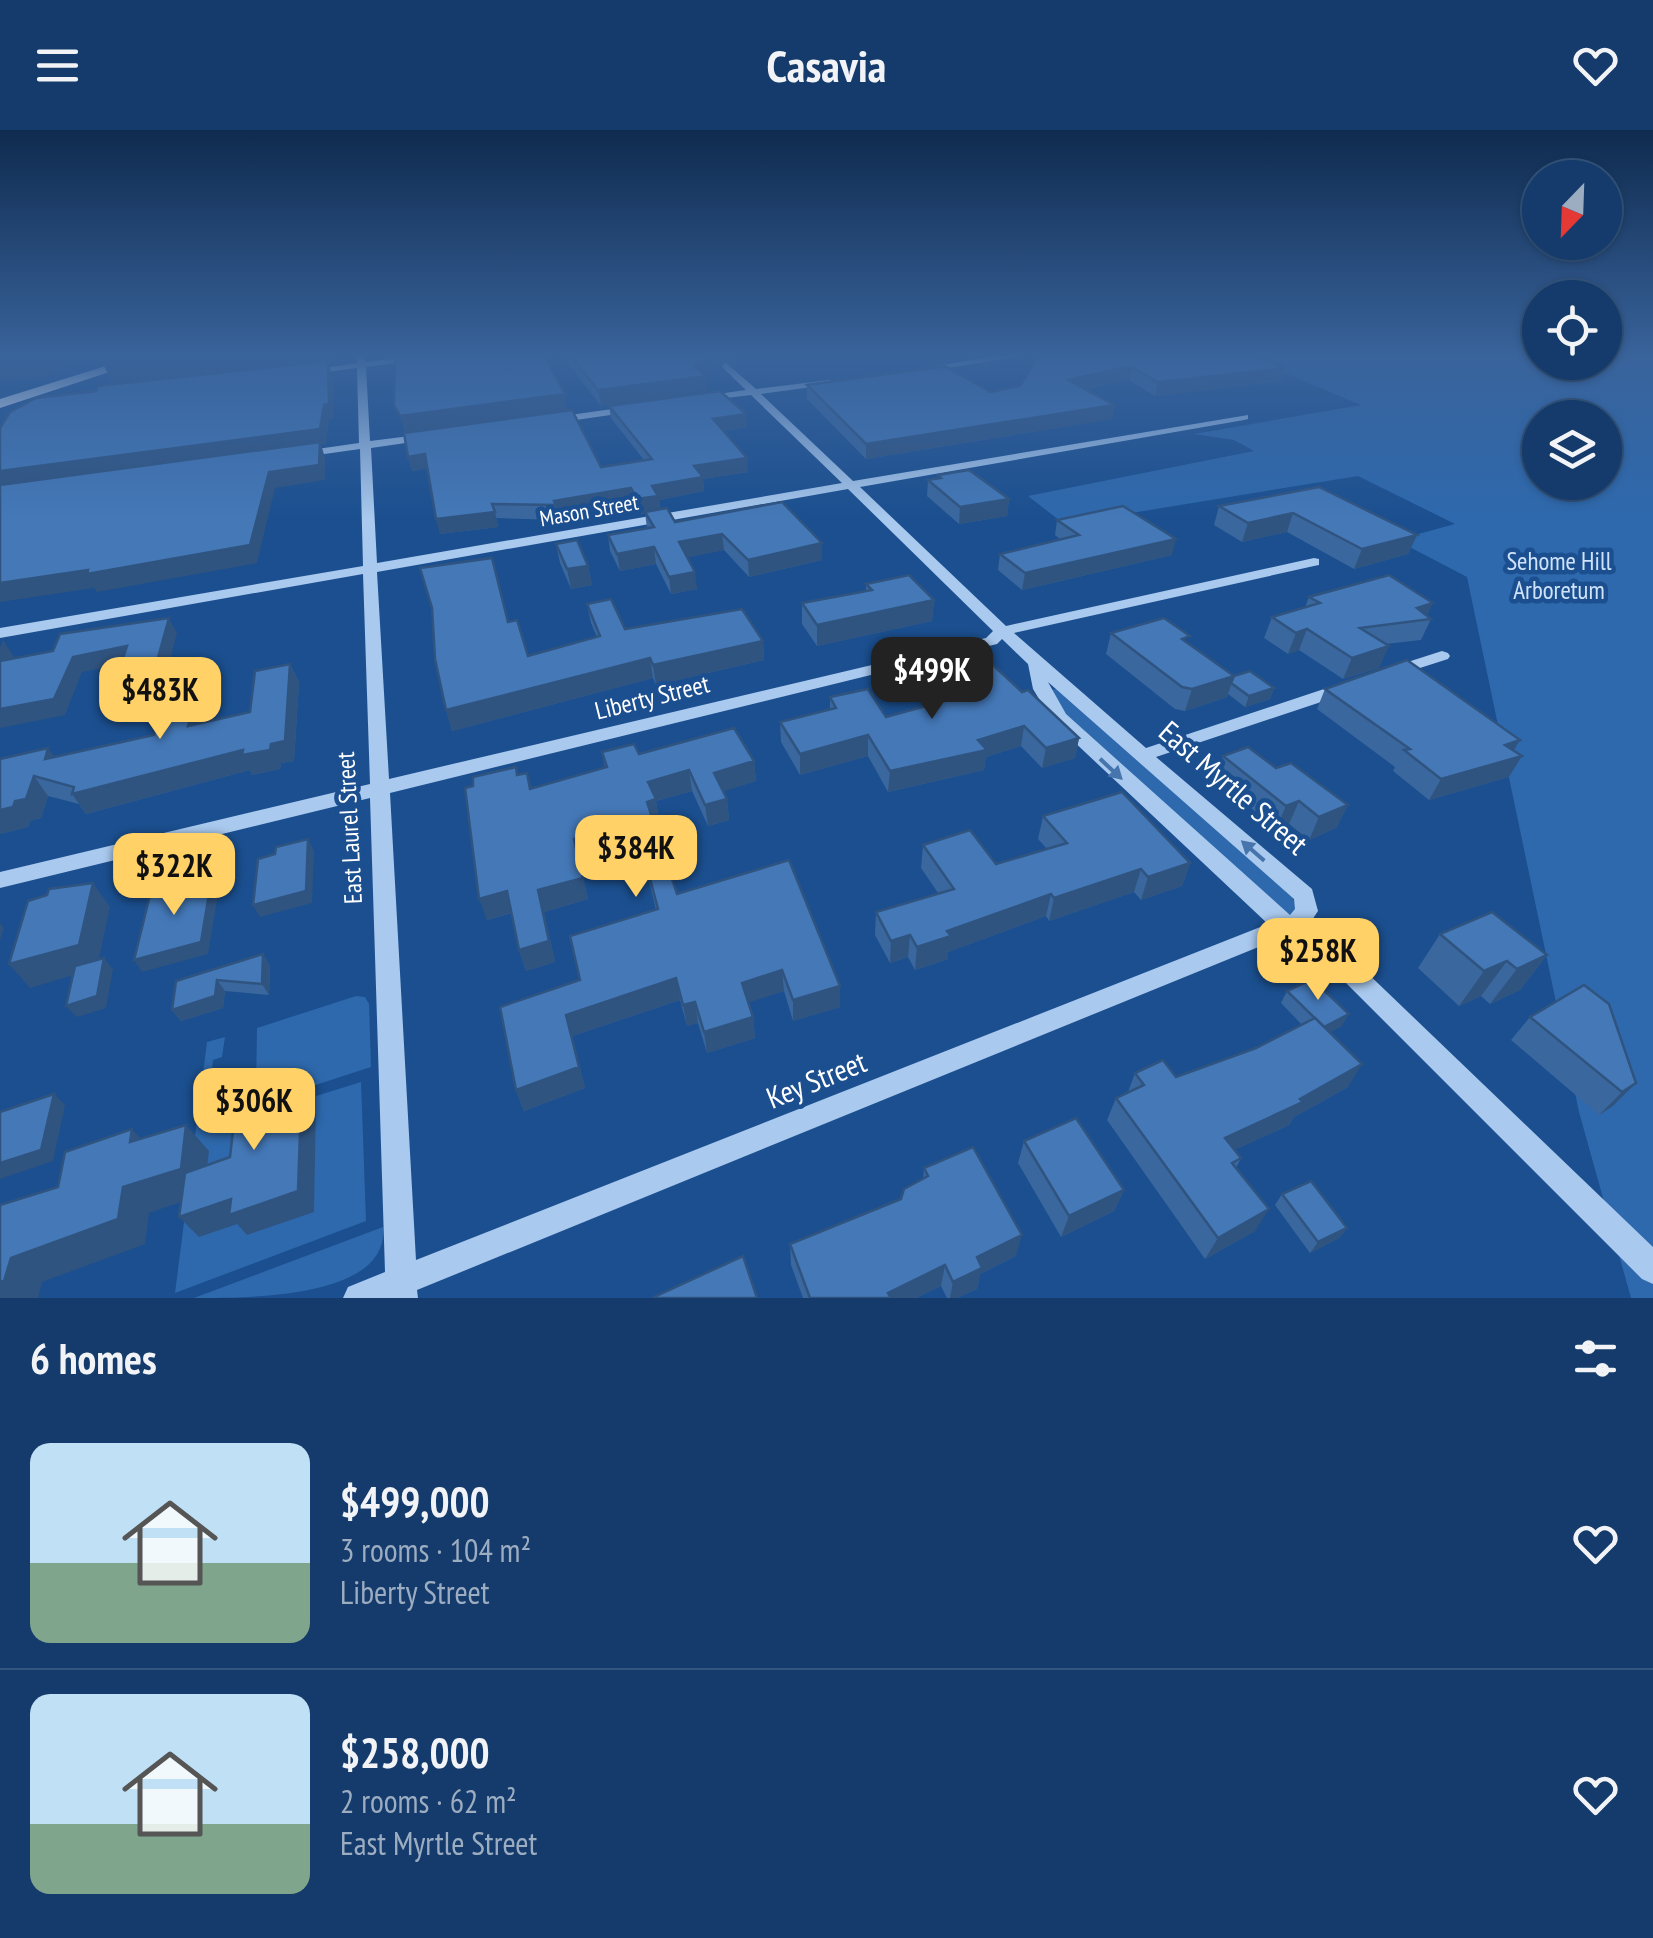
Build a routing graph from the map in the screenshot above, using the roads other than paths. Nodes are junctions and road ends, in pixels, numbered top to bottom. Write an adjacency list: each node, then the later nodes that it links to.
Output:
1 (363, 410): 7 (street, East Laurel Street)
2 (631, 410): 5 (street)
3 (771, 410): 9 (street, East Myrtle Street)
4 (1244, 417): 9 (street, Mason Street)
5 (540, 422)
6 (442, 435): 7 (street)
7 (365, 446): 8 (street); 11 (street, East Laurel Street)
8 (287, 456)
9 (850, 485): 11 (street, Mason Street); 12 (street, East Myrtle Street)
10 (1314, 562): 12 (street, Liberty Street)
11 (370, 569): 13 (street, Mason Street); 19 (street, East Laurel Street)
12 (1002, 631): 15 (street, East Myrtle Street); 19 (street, Liberty Street)
13 (0, 633)
14 (1442, 656): 16 (street)
15 (1036, 664): 18 (street, East Myrtle Street); 21 (street, East Myrtle Street, one-way to 21)
16 (1385, 674)
17 (1366, 681): 18 (street)
18 (1142, 755): 21 (street, East Myrtle Street, one-way to 18)
19 (380, 788): 20 (street, Liberty Street); 23 (street, East Laurel Street)
20 (0, 880)
21 (1291, 924): 22 (street, East Myrtle Street); 23 (street, Key Street)
22 (1653, 1268)
23 (402, 1290): 24 (street, Key Street)
24 (359, 1298)

